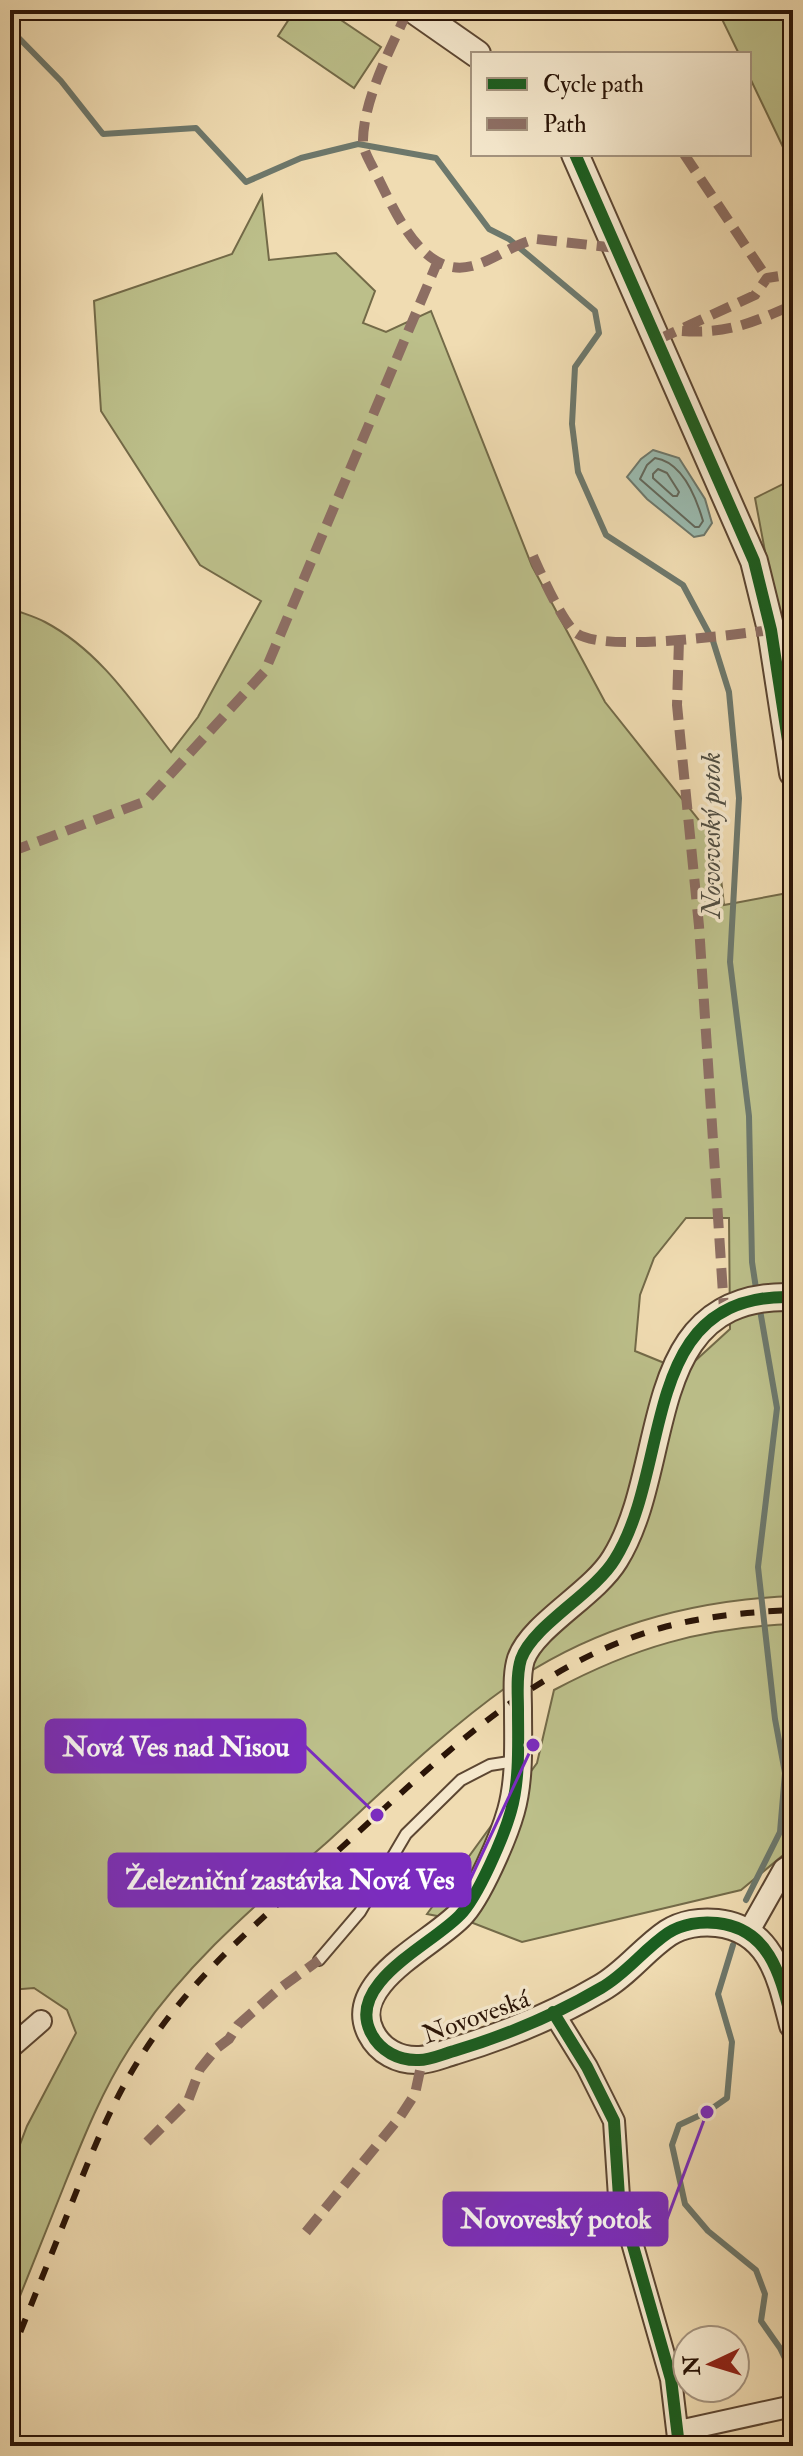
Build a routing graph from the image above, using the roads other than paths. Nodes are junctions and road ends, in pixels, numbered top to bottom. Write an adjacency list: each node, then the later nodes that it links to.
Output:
1 (414, 10): 2 (street)
2 (474, 52)
3 (576, 156): 4 (street)
4 (793, 773)
5 (784, 1296): 6 (street, Novoveská)
6 (518, 1761): 9 (lane); 10 (street, Novoveská)
7 (793, 1863): 8 (street)
8 (749, 1931): 10 (street, Novoveská); 12 (street)
9 (319, 1960)
10 (553, 2012): 15 (street)
11 (41, 2021): 13 (street)
12 (793, 2025)
13 (10, 2048)
14 (793, 2406): 15 (street)
15 (679, 2439)

